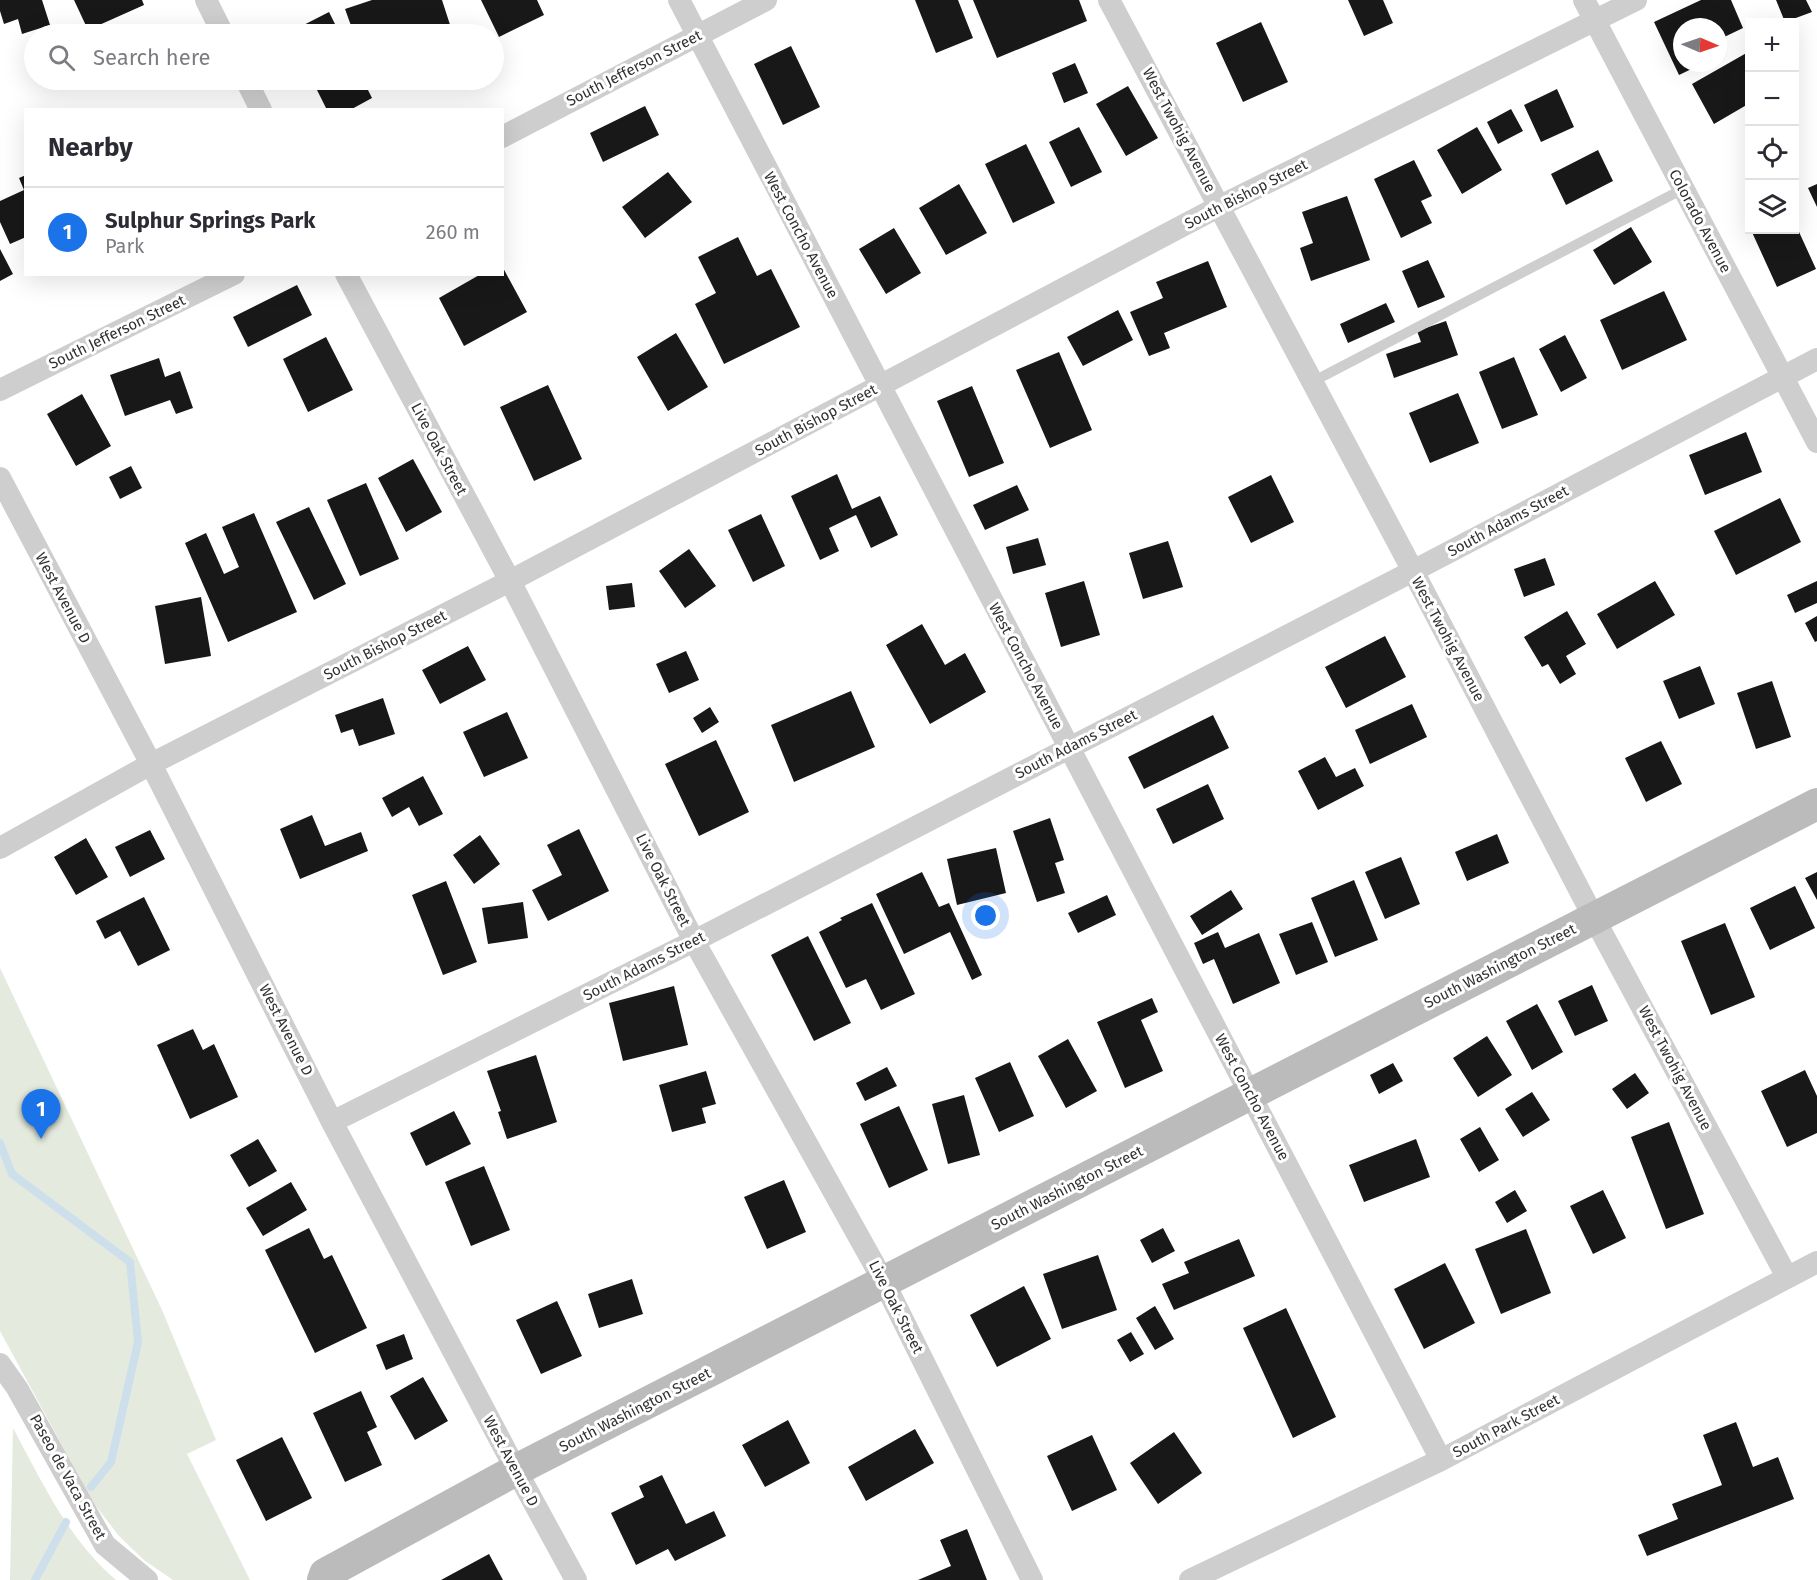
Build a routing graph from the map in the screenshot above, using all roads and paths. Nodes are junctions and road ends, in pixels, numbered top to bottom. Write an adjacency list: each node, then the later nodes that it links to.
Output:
1 (206, 0): 8 (street)
2 (679, 0): 9 (street, West Concho Avenue)
3 (766, 0): 9 (street, South Jefferson Street)
4 (1109, 0): 14 (street, West Twohig Avenue)
5 (1584, 0): 7 (street, Colorado Avenue)
6 (1636, 0): 7 (street, South Bishop Street)
7 (1595, 21): 13 (street, Colorado Avenue); 14 (street, South Bishop Street)
8 (218, 24)
9 (697, 35): 12 (street, South Jefferson Street); 20 (street, West Concho Avenue)
10 (251, 90): 11 (street)
11 (260, 108)
12 (504, 136)
13 (1683, 189): 18 (street, Colorado Avenue); 19 (lane)
14 (1220, 207): 19 (street, West Twohig Avenue); 20 (street, South Bishop Street)
15 (230, 276): 21 (street, South Jefferson Street)
16 (347, 276): 25 (street, Live Oak Street)
17 (1817, 359): 18 (street, South Adams Street)
18 (1783, 377): 22 (street, Colorado Avenue); 24 (street, South Adams Street)
19 (1312, 382): 24 (street, West Twohig Avenue)
20 (880, 386): 25 (street, South Bishop Street); 26 (street, West Concho Avenue)
21 (0, 390)
22 (1817, 442)
23 (0, 478): 27 (street, West Avenue D)
24 (1413, 571): 26 (street, South Adams Street); 30 (street, West Twohig Avenue)
25 (510, 581): 27 (street, South Bishop Street); 31 (street, Live Oak Street)
26 (1069, 747): 31 (street, South Adams Street); 32 (street, West Concho Avenue)
27 (151, 764): 29 (street, South Bishop Street); 33 (street, West Avenue D)
28 (1817, 804): 30 (street, South Washington Street)
29 (0, 848)
30 (1594, 918): 32 (street, South Washington Street); 35 (street, West Twohig Avenue)
31 (694, 941): 33 (street, South Adams Street); 36 (street, Live Oak Street)
32 (1250, 1094): 36 (street, South Washington Street); 39 (street, West Concho Avenue)
33 (332, 1122): 40 (street, West Avenue D)
34 (1817, 1262): 35 (street, South Park Street)
35 (1787, 1277): 39 (street, South Park Street)
36 (884, 1282): 40 (street, South Washington Street); 44 (street, Live Oak Street)
37 (0, 1364): 38 (street, Paseo de Vaca Street)
38 (9, 1388): 42 (street, Paseo de Vaca Street)
39 (1441, 1460): 45 (street, South Park Street)
40 (516, 1470): 41 (street, South Washington Street); 43 (street, West Avenue D)
41 (321, 1578)
42 (147, 1580)
43 (576, 1580)
44 (1032, 1580)
45 (1190, 1580)

